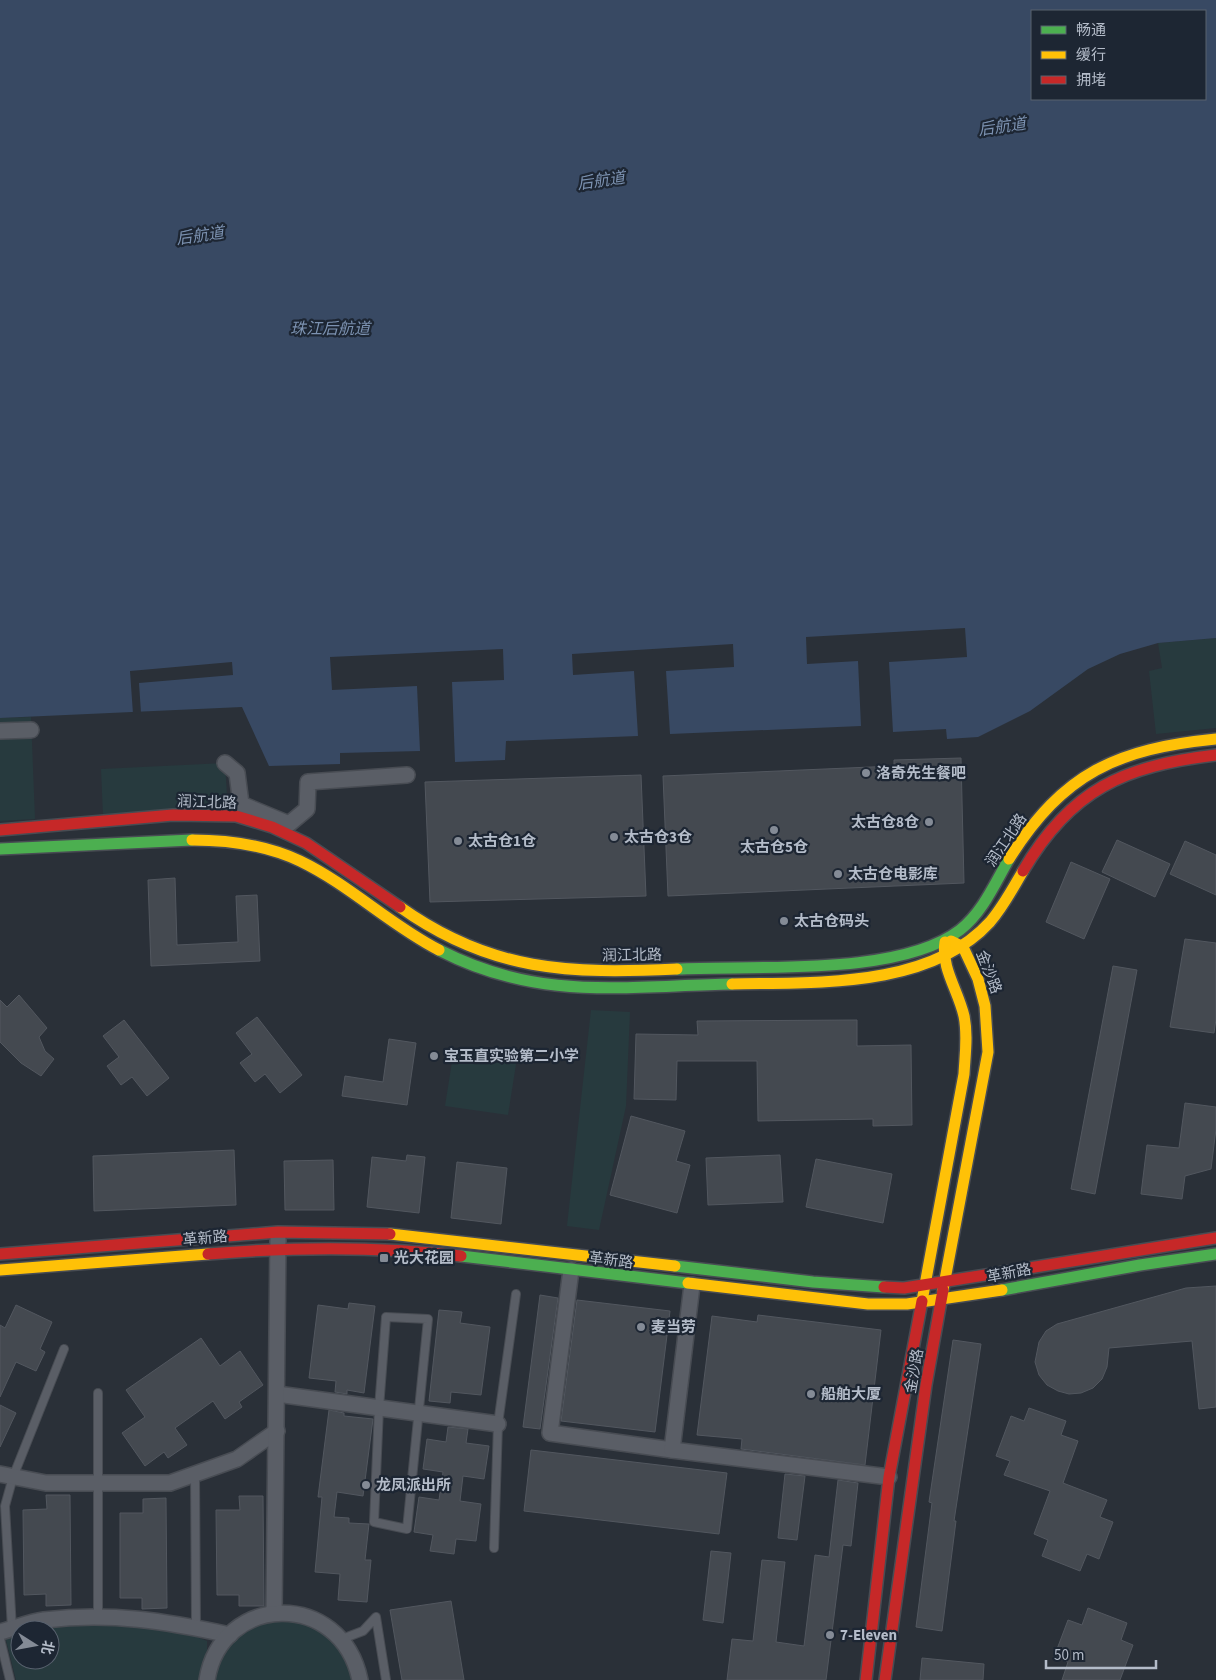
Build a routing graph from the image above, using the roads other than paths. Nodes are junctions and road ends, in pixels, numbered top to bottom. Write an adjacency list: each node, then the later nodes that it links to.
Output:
1 (31, 730): 2 (street)
2 (0, 731)
3 (1216, 738): 9 (street, 润江北路)
4 (1216, 755): 10 (street, 润江北路)
5 (225, 762): 6 (street)
6 (407, 775)
7 (0, 830): 9 (street, 润江北路)
8 (0, 849): 11 (street, 润江北路)
9 (946, 939): 10 (street, 金沙路); 11 (street, 金沙路)
10 (963, 947): 11 (street, 润江北路); 19 (street, 金沙路)
11 (943, 956): 21 (street, 金沙路)
12 (278, 1232): 14 (street); 15 (street, 革新路); 21 (street, 革新路)
13 (1216, 1238): 19 (street, 革新路)
14 (278, 1248): 17 (street, 革新路); 18 (street, 革新路); 27 (street)
15 (0, 1254)
16 (1216, 1254): 23 (street, 革新路)
17 (0, 1270)
18 (571, 1270): 20 (street, 革新路); 32 (street)
19 (945, 1282): 21 (street, 革新路); 23 (street, 金沙路)
20 (692, 1285): 24 (street, 革新路); 32 (street)
21 (925, 1286): 24 (street, 金沙路)
22 (516, 1294): 30 (lane)
23 (942, 1301): 24 (street, 革新路); 49 (street, 金沙路)
24 (922, 1303): 35 (street, 金沙路)
25 (64, 1349): 34 (lane)
26 (98, 1393): 36 (lane)
27 (277, 1394): 28 (street); 31 (street)
28 (379, 1408): 29 (street); 29 (lane); 29 (lane)
29 (418, 1413): 30 (street)
30 (498, 1424): 37 (lane)
31 (277, 1432): 33 (street); 38 (street)
32 (672, 1450): 35 (street)
33 (195, 1474): 36 (street); 40 (lane)
34 (6, 1476): 36 (street); 41 (lane)
35 (889, 1477): 48 (street, 金沙路)
36 (98, 1484): 39 (lane)
37 (494, 1548)
38 (274, 1613): 42 (street); 43 (street)
39 (98, 1616): 40 (street); 41 (street)
40 (196, 1628): 42 (street)
41 (4, 1633): 44 (lane)
42 (230, 1635): 45 (street)
43 (342, 1639): 46 (street); 47 (lane)
44 (10, 1680)
45 (207, 1680)
46 (360, 1680)
47 (386, 1680)
48 (866, 1680)
49 (884, 1680)

